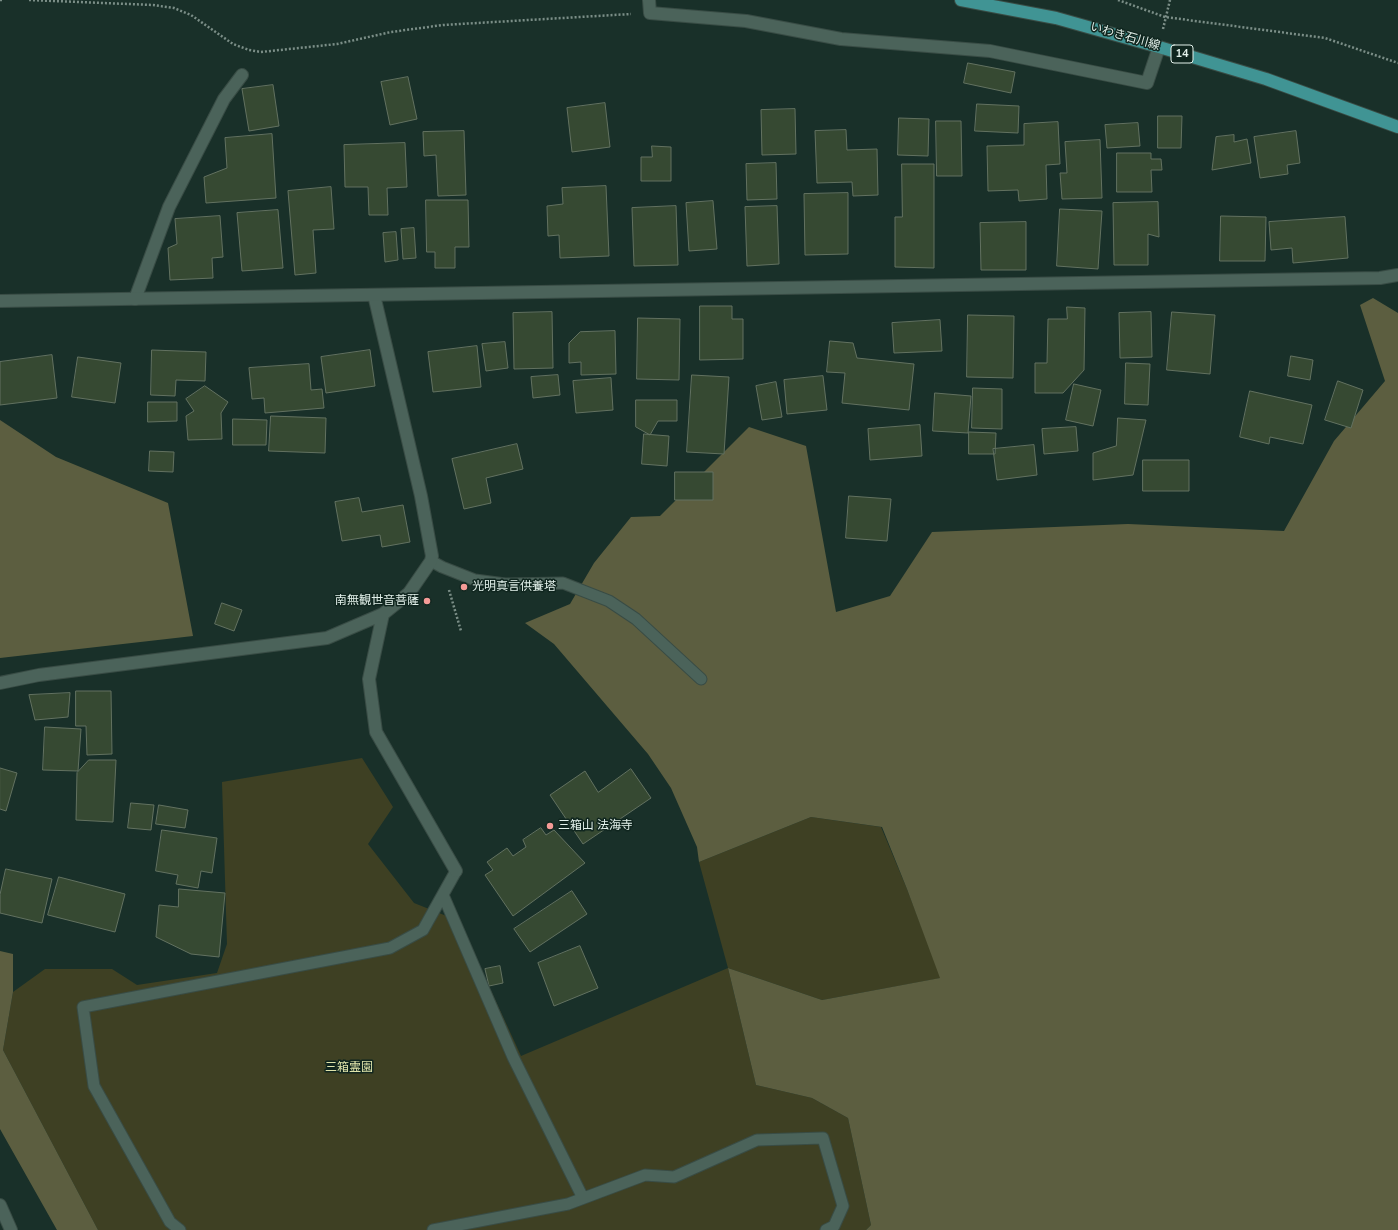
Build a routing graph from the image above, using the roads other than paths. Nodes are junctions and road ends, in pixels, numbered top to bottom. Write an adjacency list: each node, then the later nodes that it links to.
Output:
1 (649, 0): 3 (street)
2 (961, 0): 3 (main road, いわき石川線 / 14)
3 (1159, 47): 5 (main road, いわき石川線 / 14)
4 (242, 75): 8 (street)
5 (1398, 127)
6 (1398, 275): 7 (street)
7 (374, 295): 8 (street); 10 (street)
8 (135, 299): 9 (street)
9 (0, 301)
10 (431, 561): 11 (street); 12 (lane)
11 (383, 614): 13 (street); 14 (street)
12 (701, 679)
13 (0, 683)
14 (456, 871): 15 (lane)
15 (443, 895): 16 (lane); 19 (lane)
16 (583, 1198): 20 (lane); 21 (lane)
17 (0, 1205): 18 (street)
18 (11, 1230)
19 (180, 1230)
20 (433, 1230)
21 (826, 1230)

